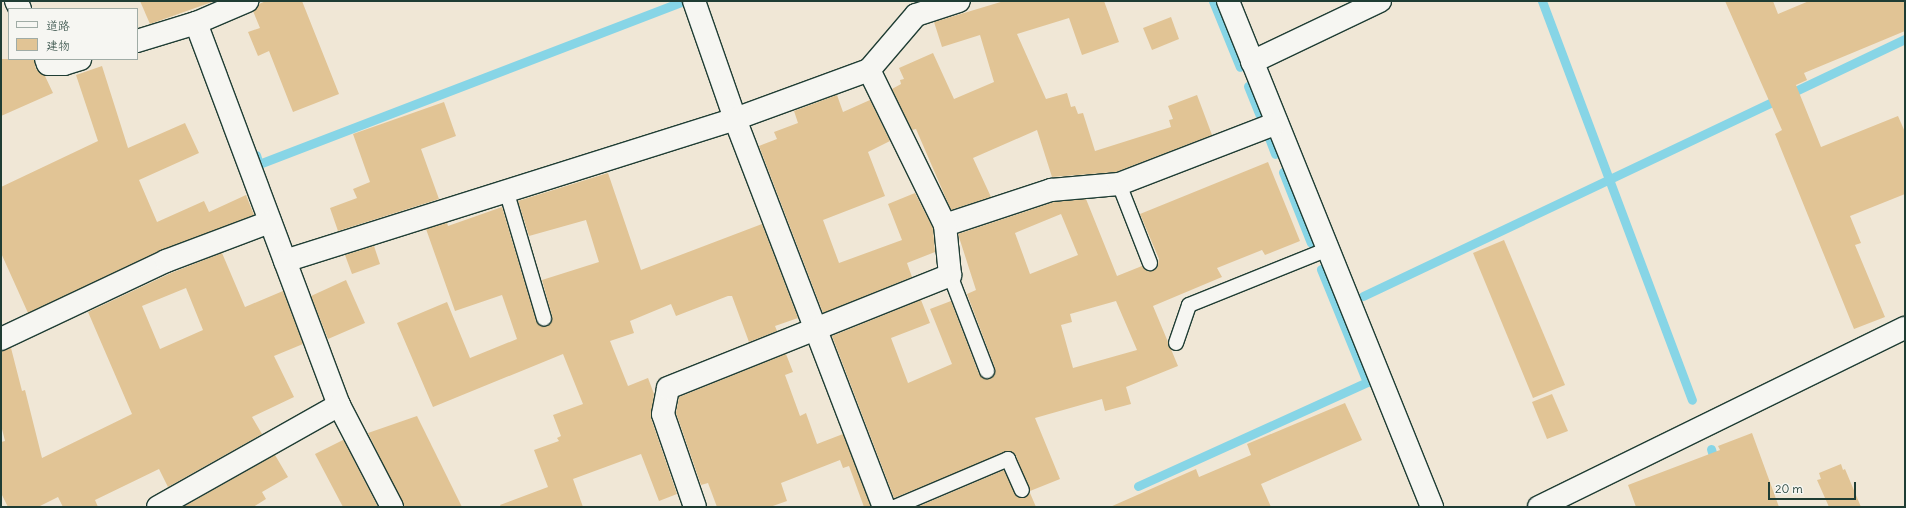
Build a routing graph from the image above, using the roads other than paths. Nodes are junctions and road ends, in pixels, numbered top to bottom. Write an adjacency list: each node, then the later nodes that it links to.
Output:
1 (247, 1): 7 (street)
2 (694, 1): 13 (street)
3 (960, 1): 6 (street)
4 (1228, 1): 11 (street)
5 (1380, 1): 11 (street)
6 (913, 8): 12 (street)
7 (196, 23): 8 (street); 17 (street)
8 (138, 41)
9 (46, 60): 10 (street)
10 (77, 60)
11 (1252, 62): 14 (street)
12 (869, 70): 13 (street); 18 (street)
13 (735, 118): 16 (street); 25 (street)
14 (1277, 123): 15 (street); 19 (street)
15 (1119, 184): 18 (street); 21 (lane)
16 (506, 190): 20 (street); 23 (lane)
17 (270, 222): 20 (street); 26 (street)
18 (945, 225): 22 (street)
19 (1328, 249): 27 (lane); 36 (street)
20 (285, 261): 29 (street)
21 (1150, 263)
22 (950, 275): 25 (street); 28 (lane)
23 (544, 318)
24 (1905, 328): 37 (street)
25 (816, 330): 33 (street); 34 (street)
26 (1, 339)
27 (1176, 343)
28 (987, 371)
29 (339, 405): 31 (street); 32 (street)
30 (1022, 490): 35 (lane)
31 (158, 507)
32 (392, 507)
33 (695, 507)
34 (884, 507)
35 (895, 507)
36 (1432, 507)
37 (1539, 507)

